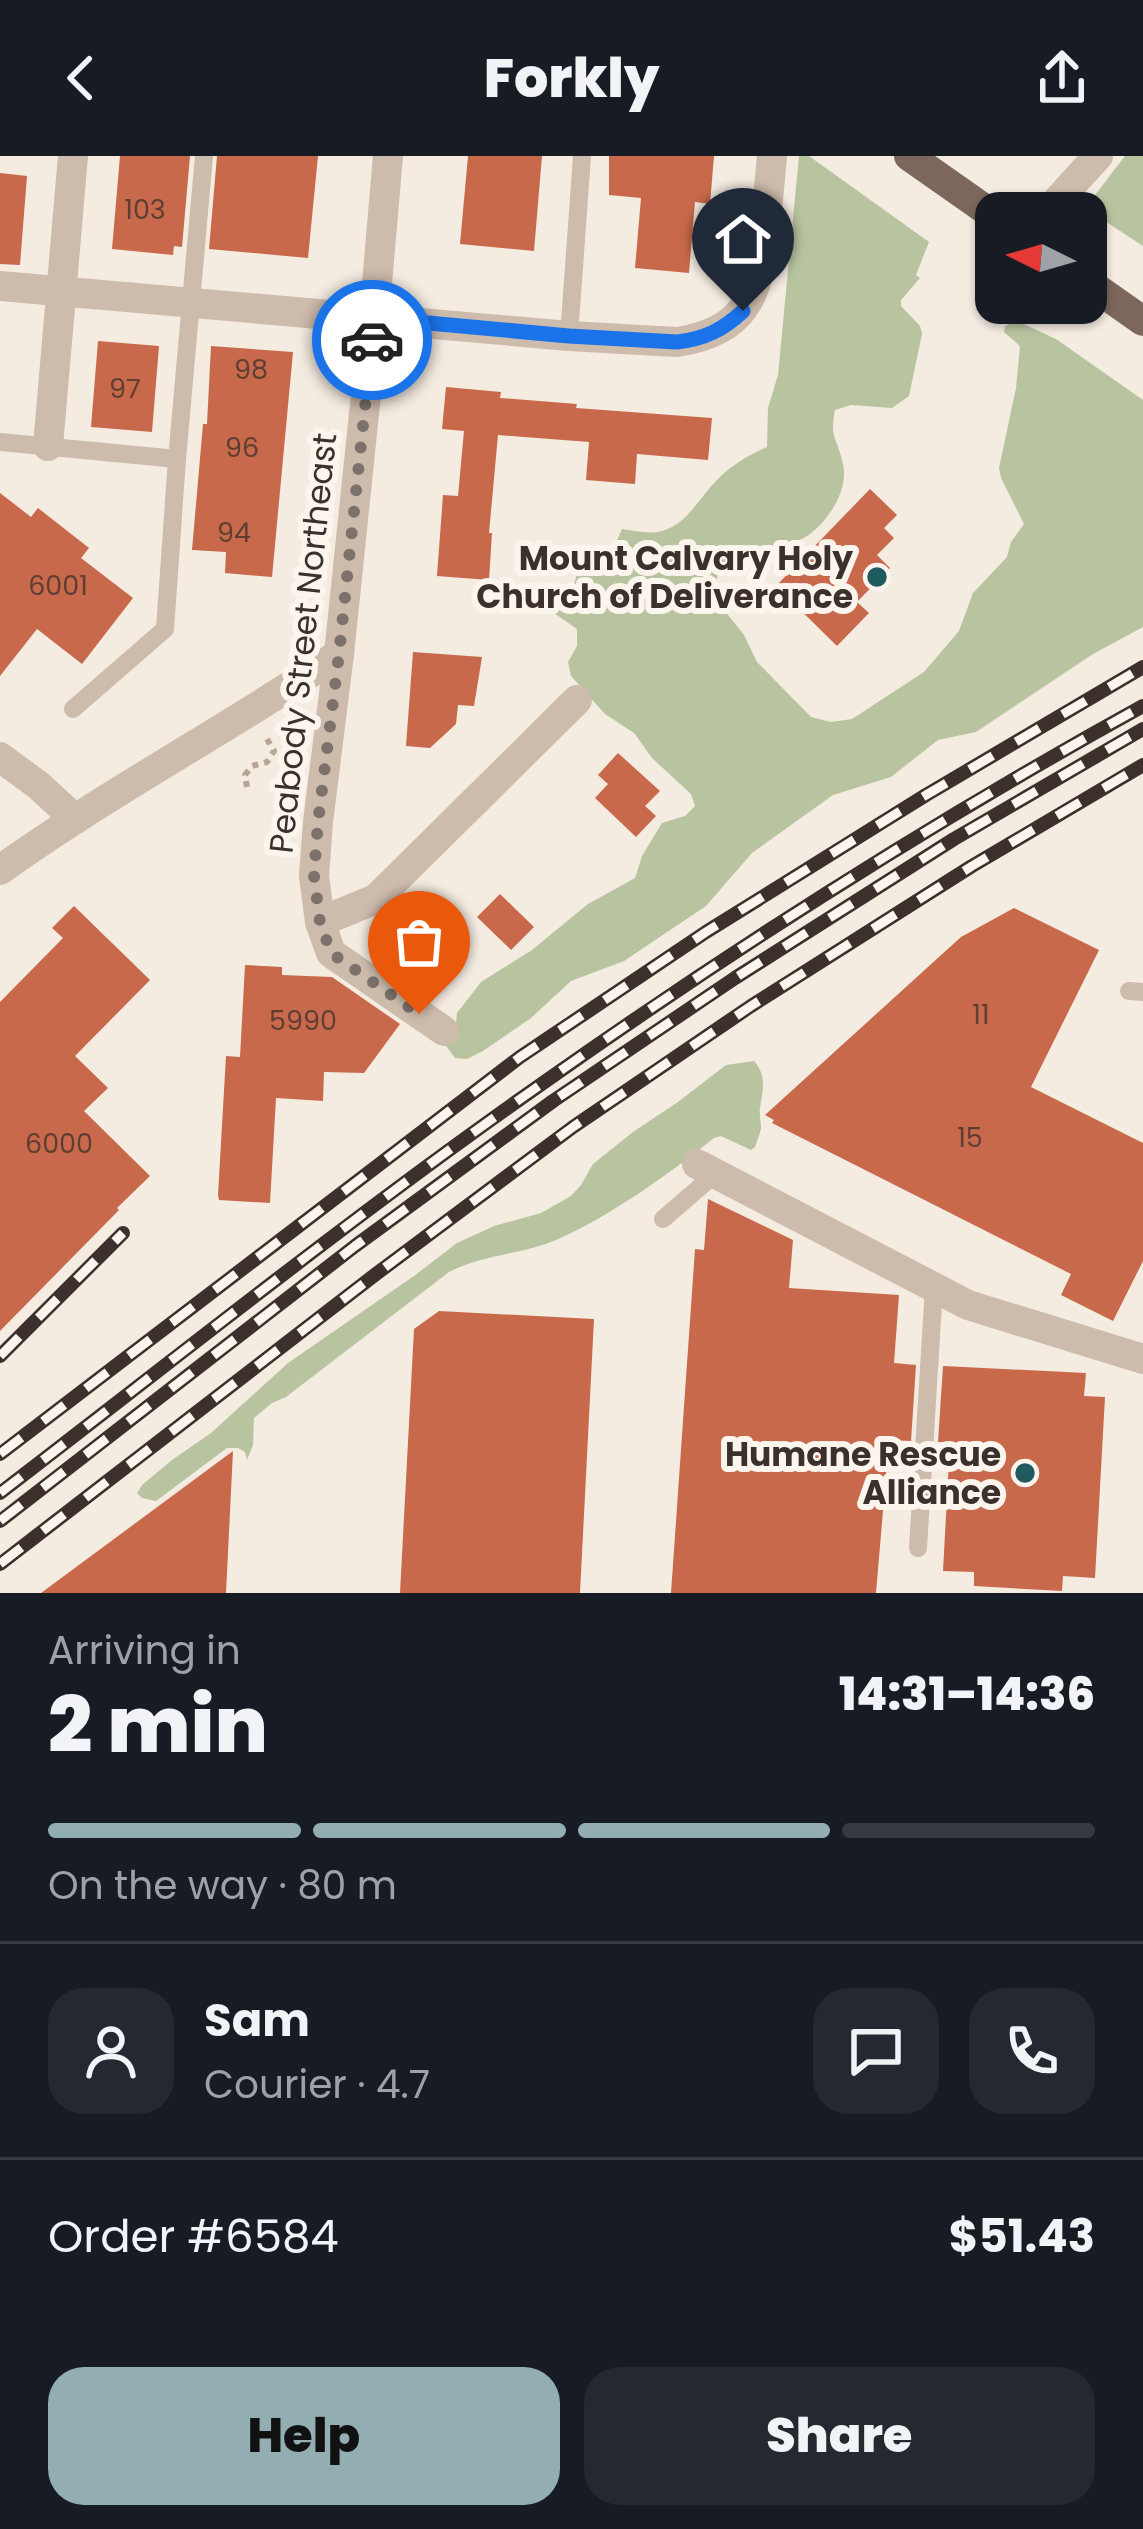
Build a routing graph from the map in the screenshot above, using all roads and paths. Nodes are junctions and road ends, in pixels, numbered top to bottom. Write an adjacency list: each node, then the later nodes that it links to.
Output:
1 (73, 156): 11 (street)
2 (204, 156): 13 (lane)
3 (388, 156): 14 (street, Peabody Street Northeast)
4 (582, 156): 16 (lane)
5 (772, 156): 16 (street)
6 (909, 156): 9 (main road)
7 (1099, 156): 8 (street)
8 (1066, 192)
9 (975, 203)
10 (0, 286): 11 (street)
11 (61, 293): 13 (street); 18 (street)
12 (1107, 296): 15 (main road)
13 (191, 302): 14 (street); 19 (lane)
14 (374, 318): 16 (street); 20 (street, Peabody Street Northeast)
15 (1143, 321)
16 (569, 336)
17 (0, 442): 18 (lane)
18 (48, 446): 19 (lane)
19 (177, 458): 22 (lane)
20 (339, 654): 26 (street); 28 (street, Peabody Street Northeast)
21 (577, 700): 28 (street)
22 (73, 710)
23 (267, 739): 25 (path)
24 (0, 757): 26 (street)
25 (247, 787)
26 (75, 819): 27 (street)
27 (0, 870)
28 (320, 922): 29 (street)
29 (444, 1031)
30 (706, 1169): 31 (lane); 32 (street)
31 (663, 1219)
32 (934, 1287): 33 (street); 34 (lane)
33 (1143, 1359)
34 (918, 1548)

